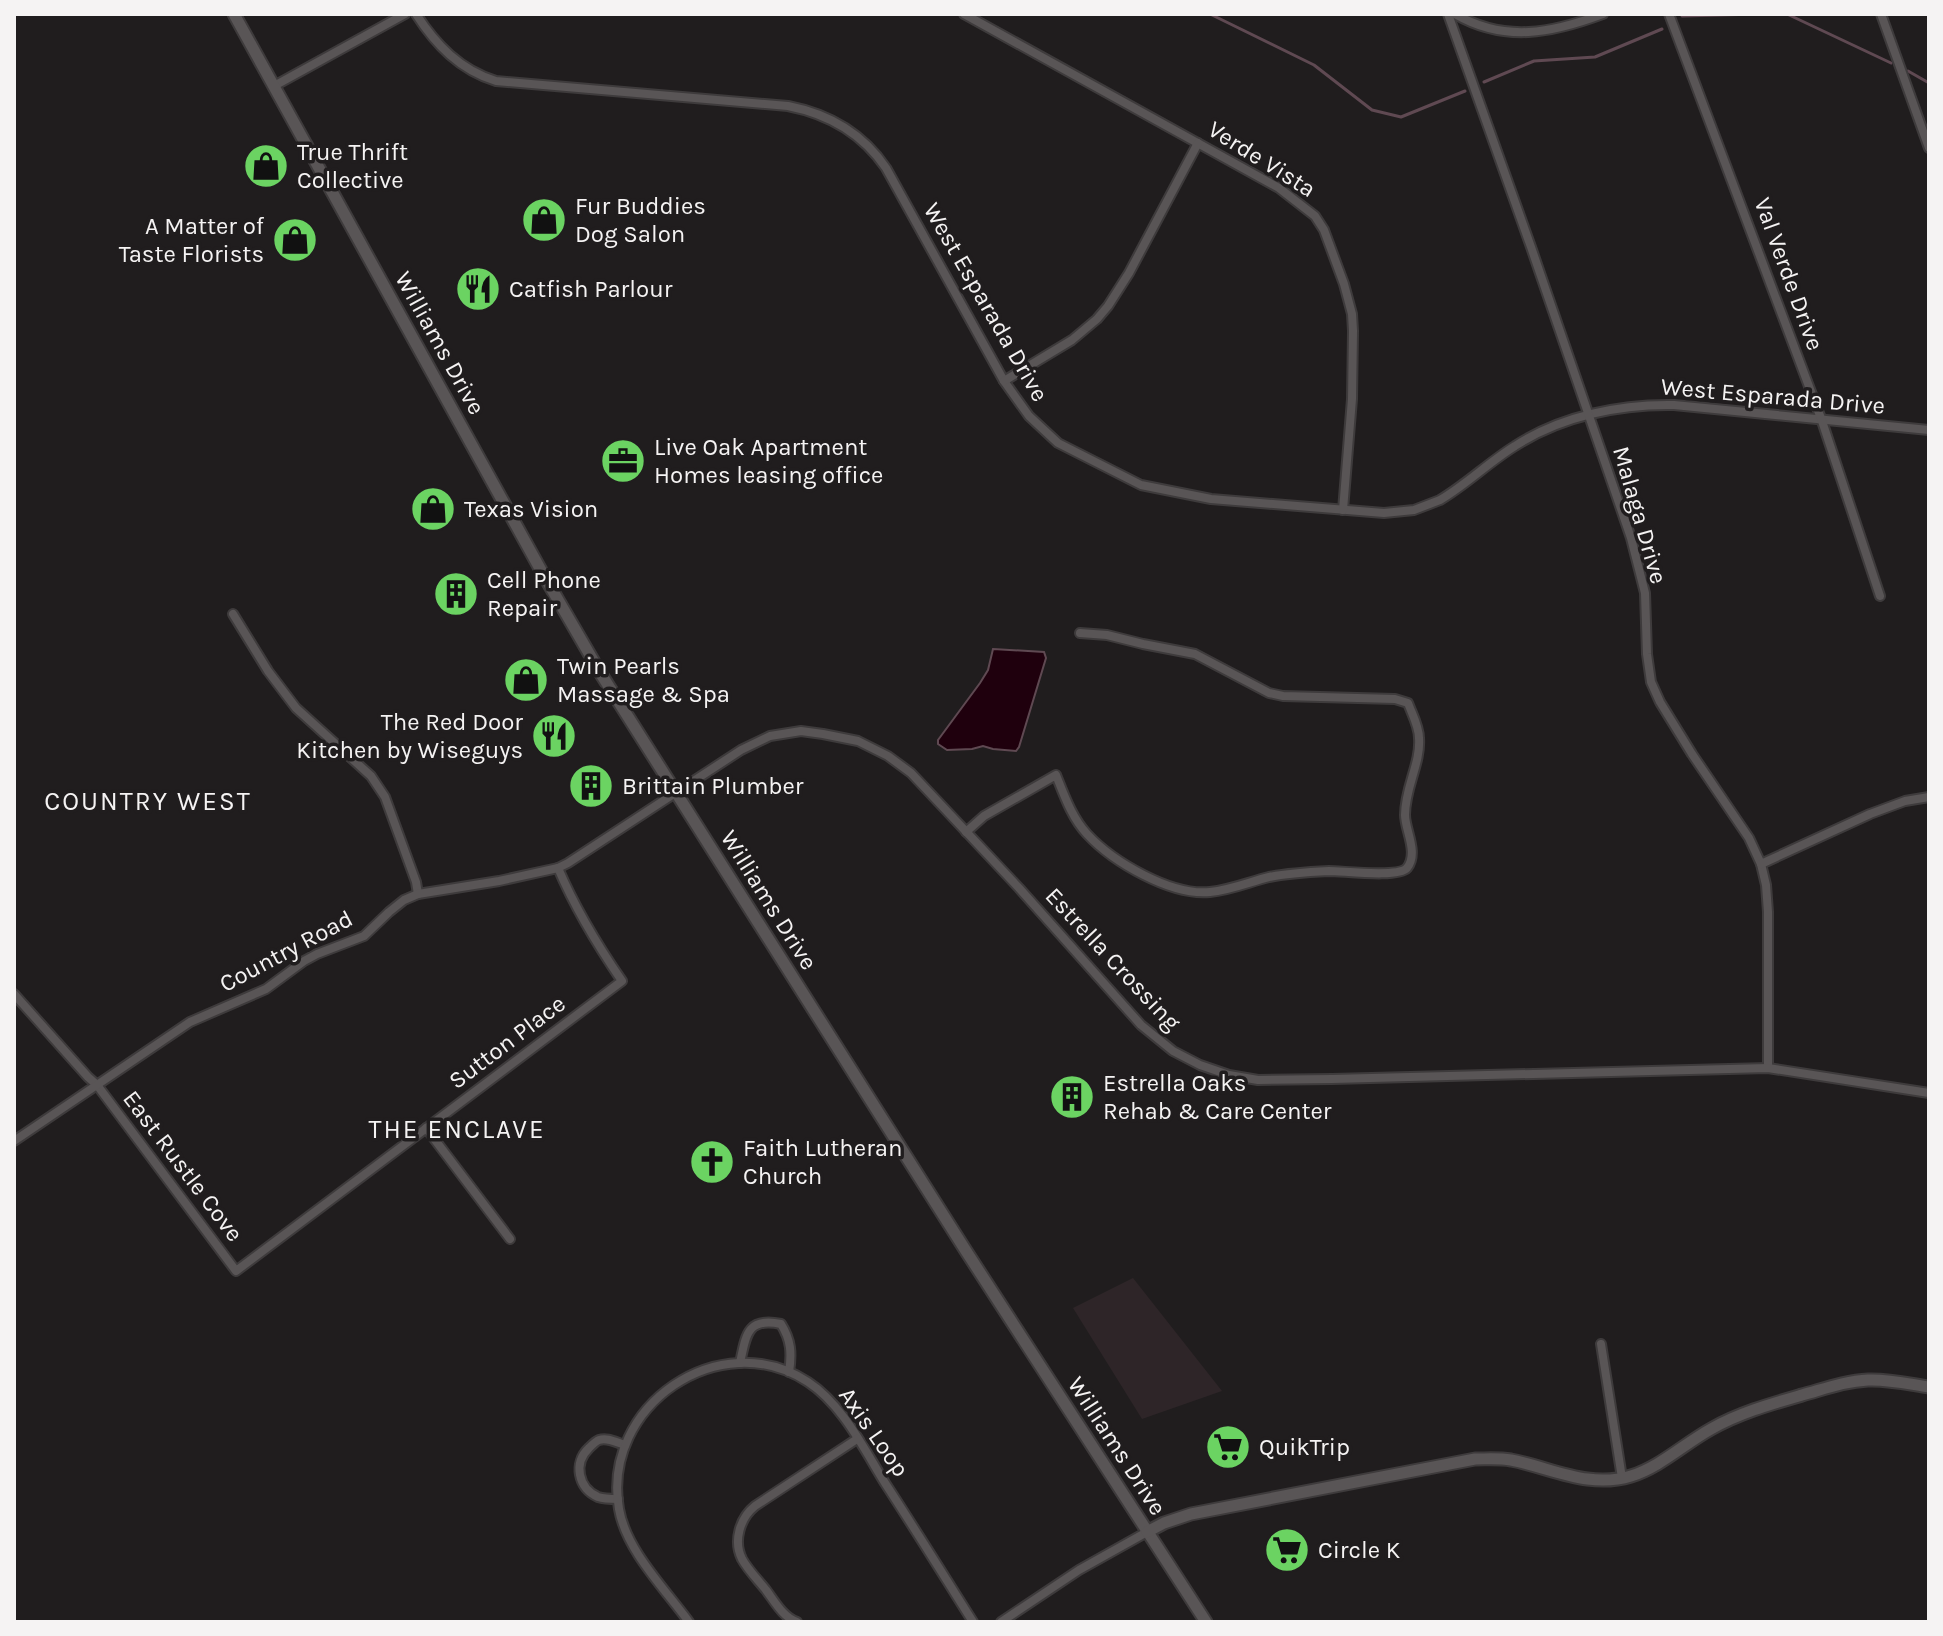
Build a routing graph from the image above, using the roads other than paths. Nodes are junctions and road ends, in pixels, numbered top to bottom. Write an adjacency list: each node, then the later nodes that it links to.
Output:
1 (234, 14): 10 (main road, Williams Drive)
2 (405, 14): 10 (street)
3 (416, 14): 13 (street, West Esparada Drive)
4 (964, 14): 11 (street, Verde Vista)
5 (1448, 14): 14 (street, Malaga Drive)
6 (1455, 14): 7 (street)
7 (1603, 14)
8 (1669, 14): 15 (street, Val Verde Drive)
9 (1881, 14): 12 (street)
10 (274, 86): 21 (main road, Williams Drive)
11 (1198, 143): 13 (street); 17 (street, Verde Vista)
12 (1929, 148)
13 (1004, 381): 17 (street, West Esparada Drive)
14 (1589, 415): 15 (street, West Esparada Drive); 17 (street, West Esparada Drive); 24 (street, Malaga Drive)
15 (1822, 421): 16 (street, West Esparada Drive); 18 (street, Val Verde Drive)
16 (1929, 430)
17 (1343, 510)
18 (1880, 596)
19 (233, 614): 26 (street)
20 (1080, 633): 23 (street)
21 (676, 794): 23 (street, Estrella Crossing); 25 (street, Country Road); 43 (main road, Williams Drive)
22 (1929, 797): 24 (street)
23 (966, 832): 28 (street, Estrella Crossing)
24 (1761, 864): 28 (street, Malaga Drive)
25 (558, 868): 26 (street, Country Road); 31 (street, Sutton Place)
26 (418, 894): 29 (street, Country Road)
27 (14, 994): 29 (street, East Rustle Cove)
28 (1768, 1068): 30 (street, Estrella Crossing)
29 (97, 1085): 32 (street, Country Road); 34 (street, East Rustle Cove)
30 (1929, 1093)
31 (426, 1128): 33 (street); 34 (street, Sutton Place)
32 (14, 1141)
33 (510, 1239)
34 (236, 1271)
35 (1601, 1344): 41 (street)
36 (740, 1363): 37 (street, Axis Loop); 37 (street); 40 (street, Axis Loop)
37 (789, 1372): 39 (street, Axis Loop)
38 (1929, 1387): 41 (main road)
39 (857, 1439): 45 (street); 46 (street, Axis Loop)
40 (625, 1445): 42 (street, Axis Loop); 42 (street)
41 (1622, 1478): 43 (main road)
42 (618, 1499): 44 (street, Axis Loop)
43 (1147, 1532): 47 (street); 48 (main road, Williams Drive)
44 (689, 1622)
45 (797, 1622)
46 (973, 1622)
47 (1001, 1622)
48 (1206, 1622)

